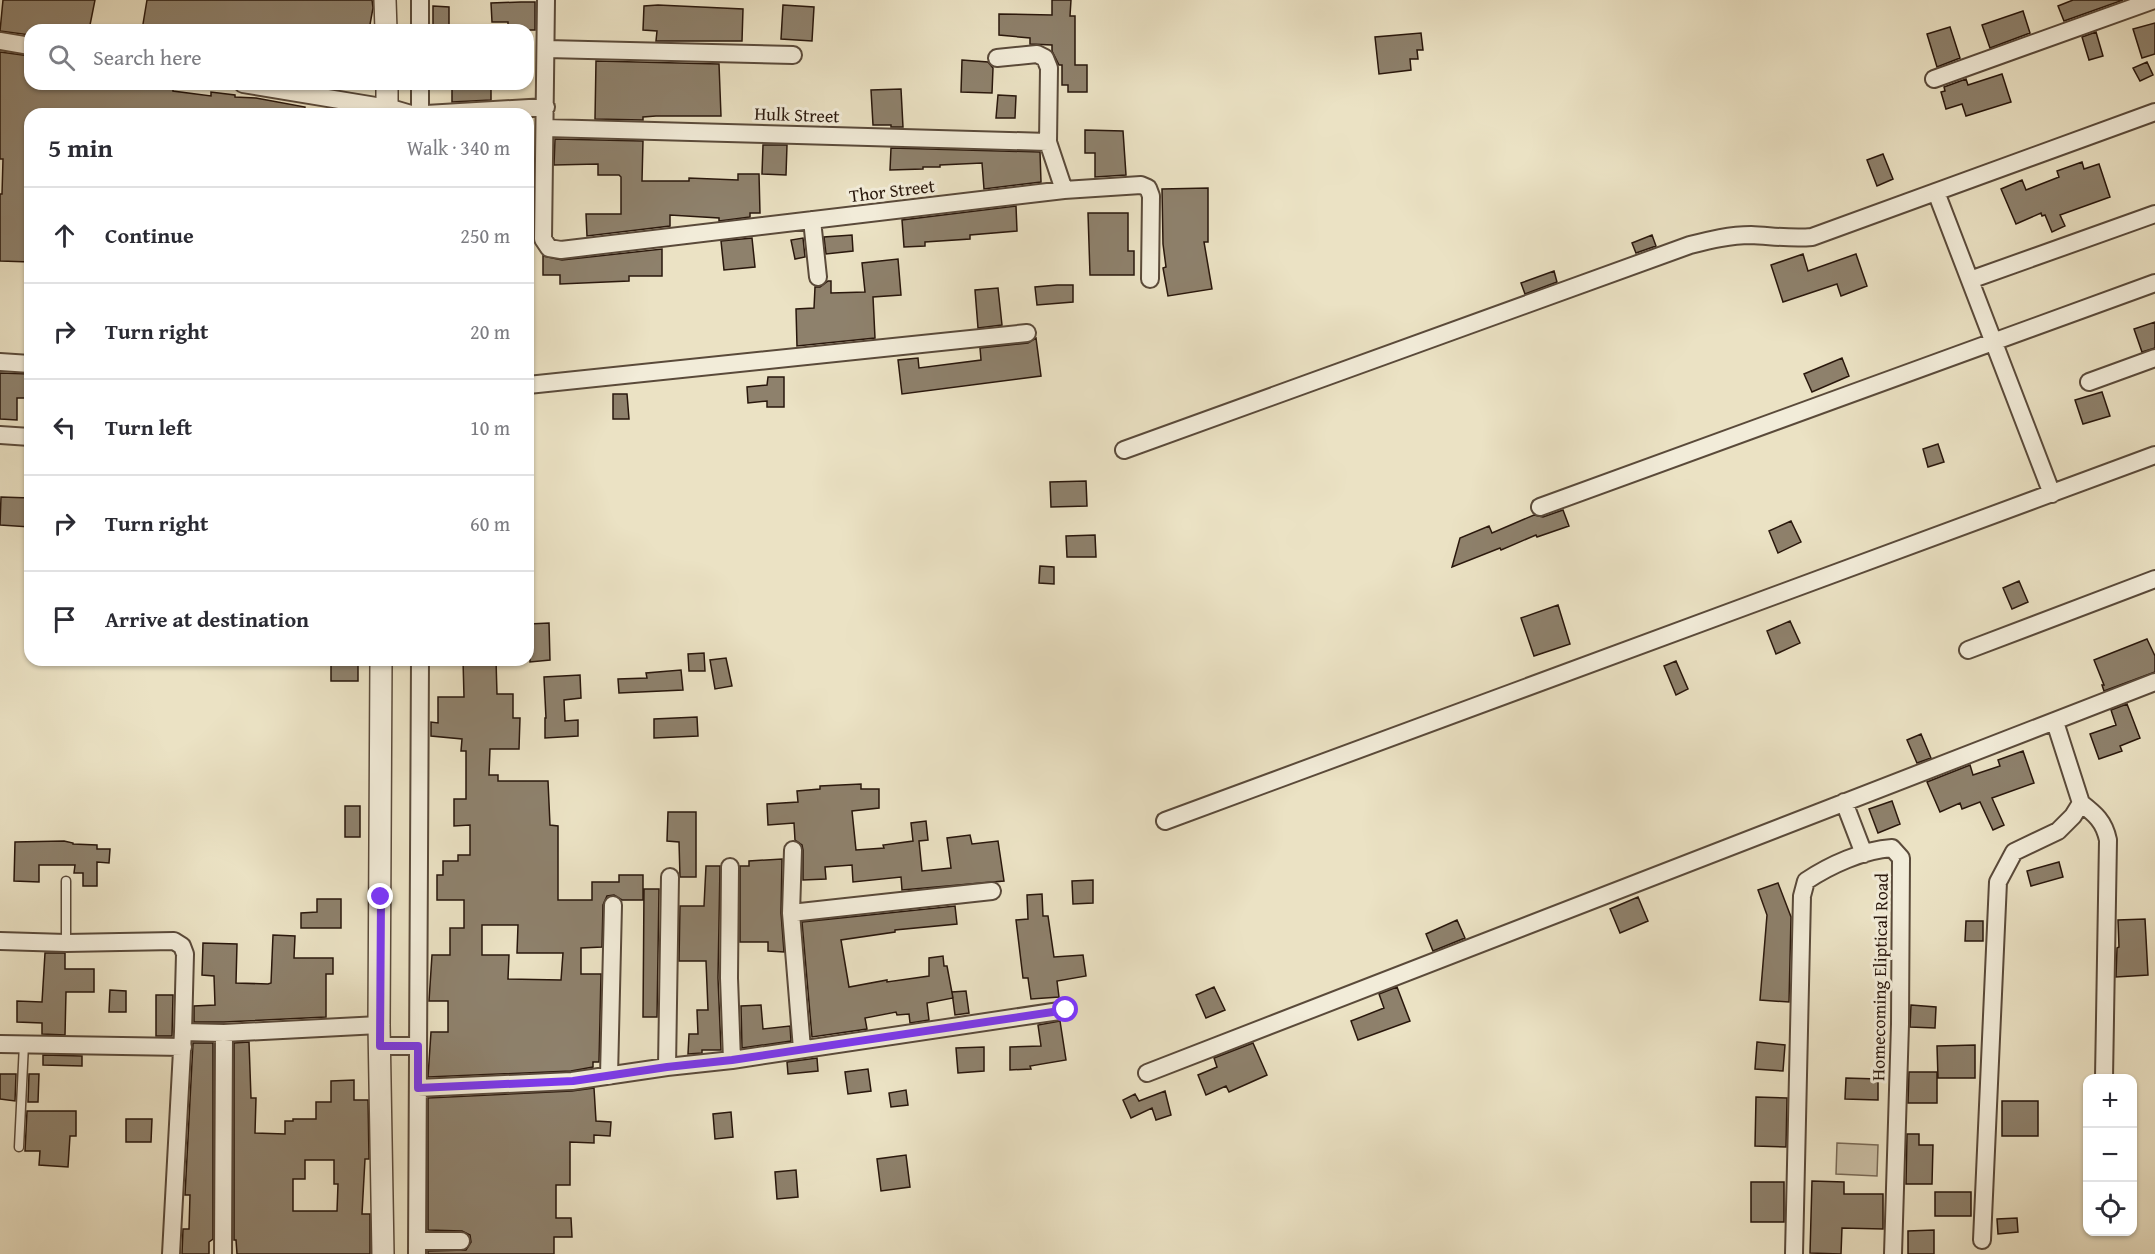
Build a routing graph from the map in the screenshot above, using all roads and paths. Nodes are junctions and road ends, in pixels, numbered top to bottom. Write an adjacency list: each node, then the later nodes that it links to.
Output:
1 (386, 0): 5 (street)
2 (420, 0): 6 (street)
3 (546, 0): 9 (street)
4 (2154, 0): 12 (street)
5 (386, 24)
6 (420, 24)
7 (0, 41): 8 (street)
8 (24, 45)
9 (547, 49): 10 (street); 16 (street)
10 (793, 55)
11 (997, 58): 23 (street)
12 (1934, 79)
13 (275, 90): 17 (street)
14 (387, 90): 18 (street)
15 (420, 90): 19 (street)
16 (546, 107): 20 (street); 22 (street)
17 (373, 108)
18 (389, 108)
19 (420, 108)
20 (529, 108)
21 (2155, 112): 25 (street)
22 (545, 128): 23 (street, Hulk Street); 27 (street, Thor Street)
23 (1048, 142): 24 (street)
24 (1064, 190): 27 (street, Thor Street); 29 (street, Thor Street)
25 (1936, 192): 30 (street); 41 (street)
26 (2155, 214): 30 (street)
27 (812, 220): 28 (street)
28 (818, 277)
29 (1150, 279)
30 (1970, 279): 33 (street)
31 (2155, 283): 33 (street)
32 (1027, 333): 38 (street)
33 (1995, 343): 43 (street); 44 (street)
34 (2155, 358): 37 (street)
35 (0, 362): 36 (street)
36 (24, 364)
37 (2089, 382)
38 (534, 384)
39 (0, 435): 40 (street)
40 (24, 437)
41 (1124, 450)
42 (2155, 455): 43 (street)
43 (2052, 494): 53 (street)
44 (1540, 507)
45 (2155, 579): 46 (street)
46 (1968, 650)
47 (381, 666): 65 (street)
48 (420, 666): 71 (street)
49 (2155, 681): 50 (street)
50 (2055, 722): 51 (street); 52 (street)
51 (1844, 802): 55 (street); 75 (street)
52 (2081, 803): 76 (street); 80 (street)
53 (1165, 820)
54 (793, 850): 61 (street)
55 (1864, 854): 86 (street, Homecoming Eliptical Road); 87 (street, Homecoming Eliptical Road)
56 (730, 867): 73 (street)
57 (670, 877): 74 (street)
58 (66, 881): 63 (lane)
59 (992, 891): 61 (street)
60 (613, 905): 77 (street)
61 (791, 913): 72 (street)
62 (0, 940): 63 (street)
63 (66, 943): 67 (street)
64 (1066, 1010): 72 (street)
65 (379, 1025): 66 (street); 70 (street)
66 (224, 1033): 67 (street); 84 (street)
67 (183, 1040): 69 (street); 83 (street)
68 (0, 1044): 69 (street)
69 (24, 1044): 79 (lane)
70 (385, 1046): 71 (street); 85 (street)
71 (415, 1046): 78 (street)
72 (802, 1049): 73 (street)
73 (732, 1060): 74 (street)
74 (667, 1067): 77 (street)
75 (1147, 1072)
76 (2104, 1074)
77 (609, 1076): 78 (street)
78 (418, 1088): 82 (street)
79 (19, 1147)
80 (1982, 1240)
81 (461, 1241): 82 (street)
82 (418, 1248)
83 (171, 1254)
84 (223, 1254)
85 (383, 1254)
86 (1794, 1254)
87 (1893, 1254)

